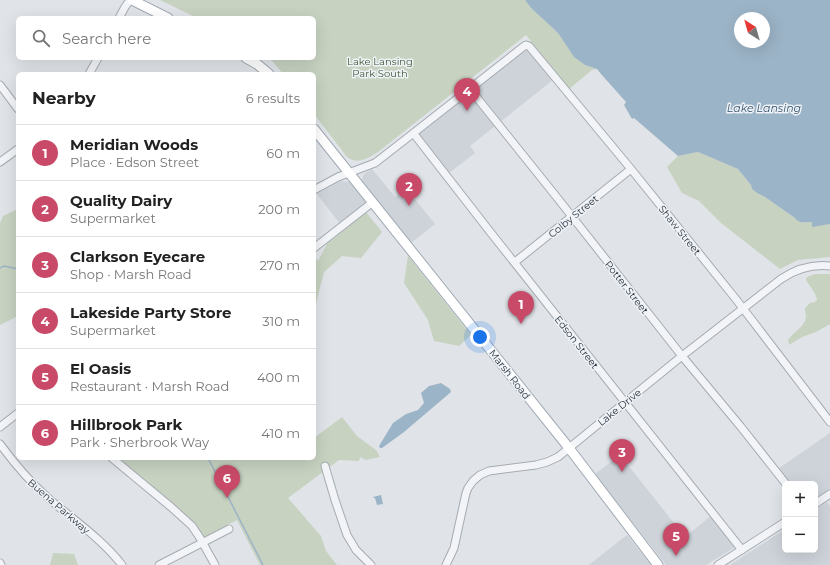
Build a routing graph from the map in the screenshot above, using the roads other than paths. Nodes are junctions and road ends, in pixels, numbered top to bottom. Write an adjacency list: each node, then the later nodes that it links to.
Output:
1 (131, 0): 2 (street); 3 (main road)
2 (120, 16)
3 (164, 16)
4 (97, 60): 6 (street)
5 (250, 60): 7 (main road)
6 (90, 72)
7 (267, 72)
8 (0, 85): 10 (street)
9 (470, 89): 12 (street); 15 (street, Shaw Street); 19 (street, Potter Street)
10 (16, 106)
11 (316, 130): 16 (main road, Marsh Road)
12 (414, 134): 16 (street); 21 (street, Edson Street)
13 (16, 150): 14 (street)
14 (0, 162)
15 (631, 169): 19 (street, Colby Street); 23 (street, Shaw Street)
16 (350, 173): 17 (street); 18 (main road, Marsh Road)
17 (316, 189)
18 (373, 202): 20 (street); 30 (main road, Marsh Road)
19 (572, 216): 21 (street, Colby Street); 24 (street, Potter Street)
20 (316, 246)
21 (515, 262): 25 (street, Edson Street)
22 (830, 266): 23 (street, Lake Drive)
23 (743, 309): 24 (street, Lake Drive); 27 (street, Shaw Street)
24 (682, 356): 25 (street, Lake Drive); 33 (street, Potter Street)
25 (626, 402): 30 (street, Lake Drive); 39 (street, Edson Street)
26 (16, 415): 28 (street)
27 (830, 422)
28 (0, 427)
29 (0, 444): 40 (street, Buena Parkway)
30 (569, 448): 44 (street, Lake Drive); 45 (main road, Marsh Road)
31 (114, 460): 38 (street)
32 (325, 466): 43 (street)
33 (784, 481)
34 (830, 494): 35 (street)
35 (818, 502)
36 (782, 524): 39 (street)
37 (229, 529): 38 (street)
38 (203, 542): 41 (street); 42 (street)
39 (742, 550): 46 (street)
40 (122, 565)
41 (159, 565)
42 (215, 565)
43 (371, 565)
44 (446, 565)
45 (658, 565)
46 (718, 565)

